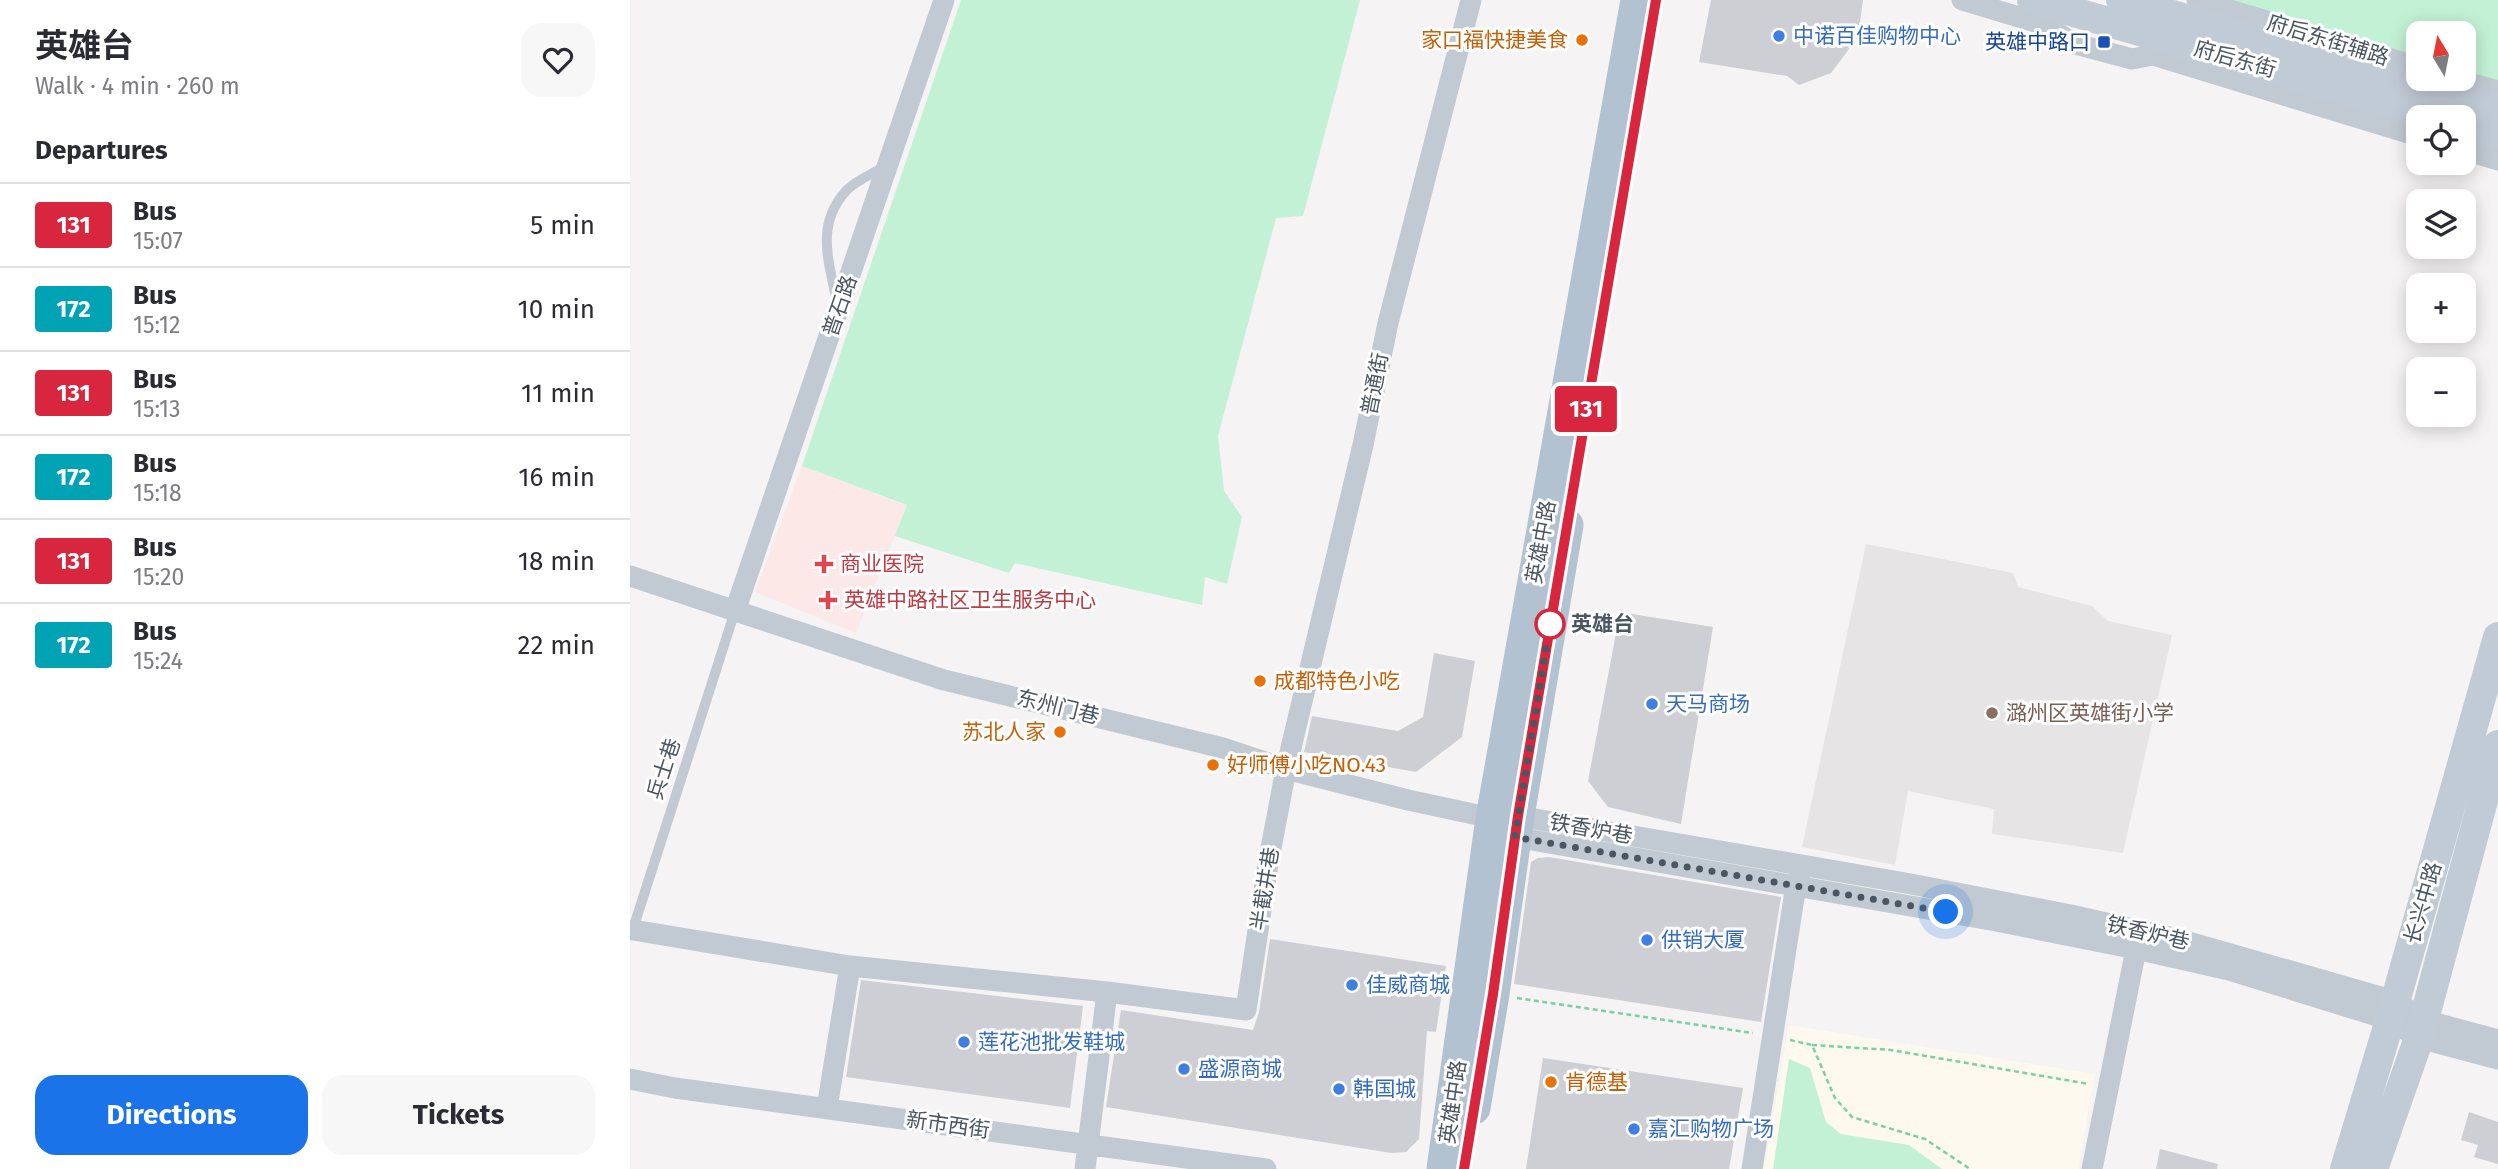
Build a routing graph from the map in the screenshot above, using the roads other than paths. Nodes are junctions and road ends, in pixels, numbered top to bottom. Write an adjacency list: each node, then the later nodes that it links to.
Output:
1 (944, 0): 19 (street, 普石路)
2 (1471, 0): 25 (street, 普通街)
3 (1637, 0): 26 (main road, 英雄中路)
4 (1656, 0): 26 (main road, 英雄中路)
5 (1962, 0): 15 (street)
6 (2032, 0): 12 (main road, 府后东街)
7 (2121, 0): 13 (main road, 府后东街)
8 (2197, 0): 9 (street, 府后东街辅路)
9 (2406, 63)
10 (2476, 85): 11 (street)
11 (2498, 91)
12 (2406, 108)
13 (2498, 110)
14 (2476, 129): 16 (main road)
15 (2406, 132)
16 (2498, 135)
17 (2476, 154): 18 (street)
18 (2498, 160)
19 (889, 163): 20 (street, 普石路); 20 (lane)
20 (839, 310): 22 (street, 普石路)
21 (630, 576): 22 (street, 东州门巷)
22 (735, 611): 25 (street, 东州门巷); 28 (lane, 兵士巷)
23 (2498, 637): 32 (main road, 长兴中路)
24 (2498, 745): 33 (main road, 长兴中路)
25 (1286, 769): 26 (street, 东州门巷); 31 (street, 半截井巷)
26 (1508, 824): 27 (street, 铁香炉巷); 41 (main road, 英雄中路); 42 (main road, 英雄中路)
27 (1799, 875): 29 (street, 铁香炉巷); 43 (street)
28 (631, 934): 30 (street)
29 (2136, 939): 32 (street, 铁香炉巷); 44 (street)
30 (850, 966): 31 (street); 37 (street)
31 (1107, 992): 38 (street)
32 (2393, 1011): 33 (street, 铁香炉巷); 45 (main road, 长兴中路)
33 (2421, 1029): 34 (street); 35 (street); 46 (main road, 长兴中路)
34 (2498, 1040)
35 (2498, 1059)
36 (630, 1079): 37 (street, 新市西街)
37 (827, 1108): 38 (street, 新市西街)
38 (1087, 1144): 39 (street); 40 (street, 新市西街)
39 (1085, 1169)
40 (1266, 1169)
41 (1443, 1169)
42 (1464, 1169)
43 (1752, 1169)
44 (2092, 1169)
45 (2345, 1169)
46 (2373, 1169)

